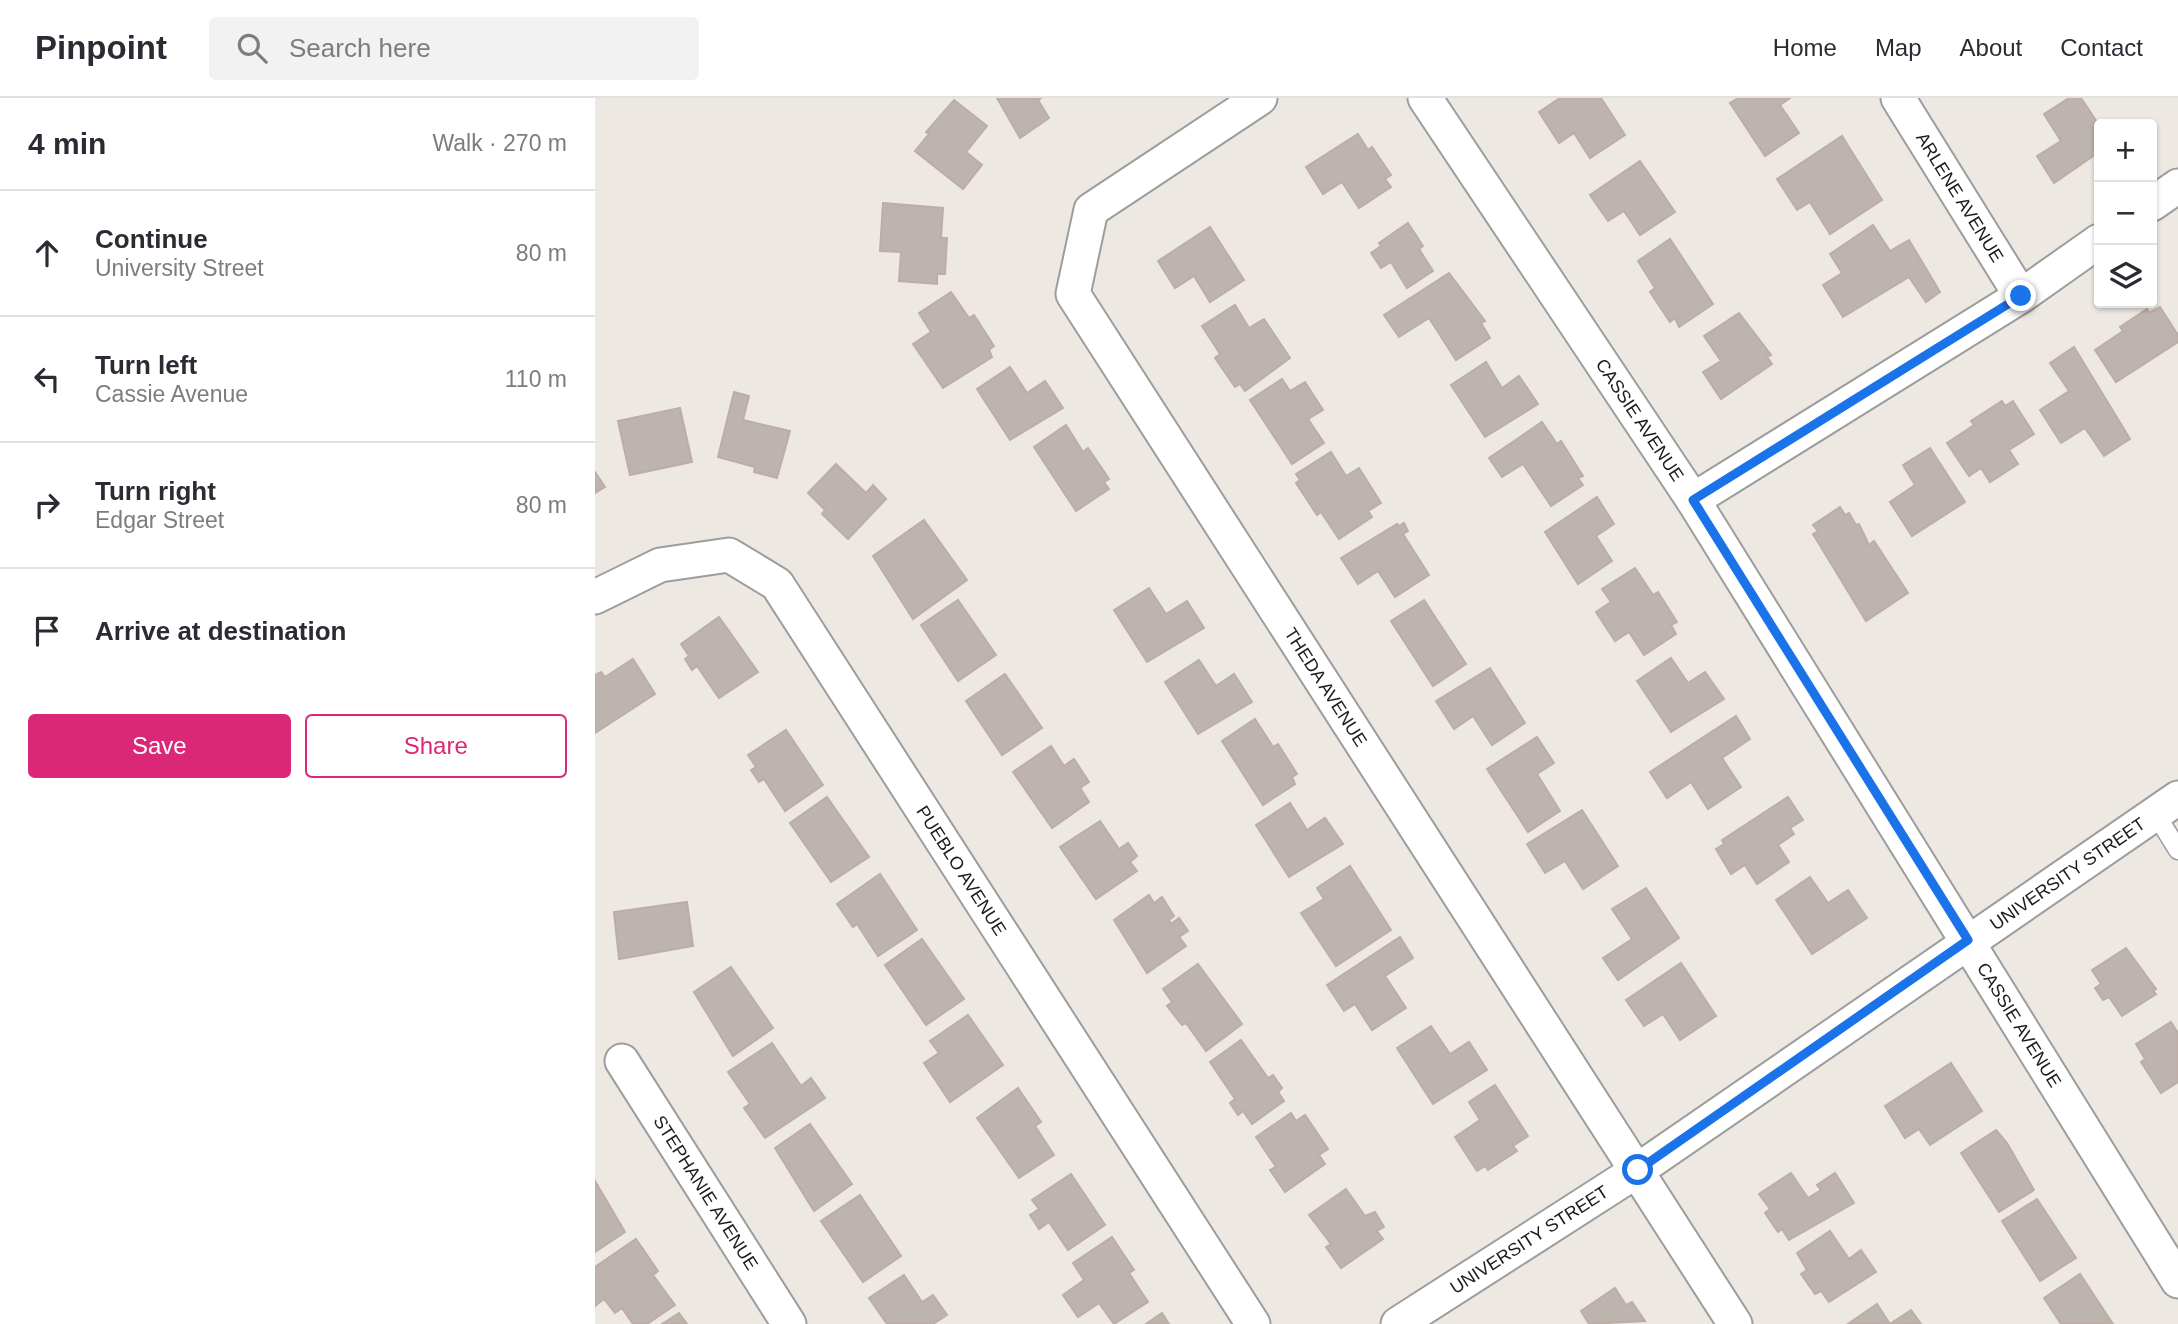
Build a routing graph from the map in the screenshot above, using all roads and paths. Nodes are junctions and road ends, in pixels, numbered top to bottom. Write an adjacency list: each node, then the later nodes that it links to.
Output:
1 (1260, 98): 14 (street, THEDA AVENUE)
2 (1425, 98): 8 (street, CASSIE AVENUE)
3 (1898, 98): 7 (street, ARLENE AVENUE)
4 (2178, 186): 5 (street)
5 (2157, 201)
6 (2094, 245): 7 (street)
7 (2021, 296): 8 (street)
8 (1693, 500): 12 (street, CASSIE AVENUE)
9 (595, 597): 17 (street, PUEBLO AVENUE)
10 (2167, 806): 11 (lane); 12 (street, UNIVERSITY STREET)
11 (2178, 850)
12 (1968, 940): 14 (street, UNIVERSITY STREET); 15 (street, CASSIE AVENUE)
13 (622, 1061): 16 (street, STEPHANIE AVENUE)
14 (1638, 1170): 18 (street, UNIVERSITY STREET); 19 (street, THEDA AVENUE)
15 (2178, 1281)
16 (789, 1324)
17 (1253, 1324)
18 (1398, 1324)
19 (1735, 1324)

